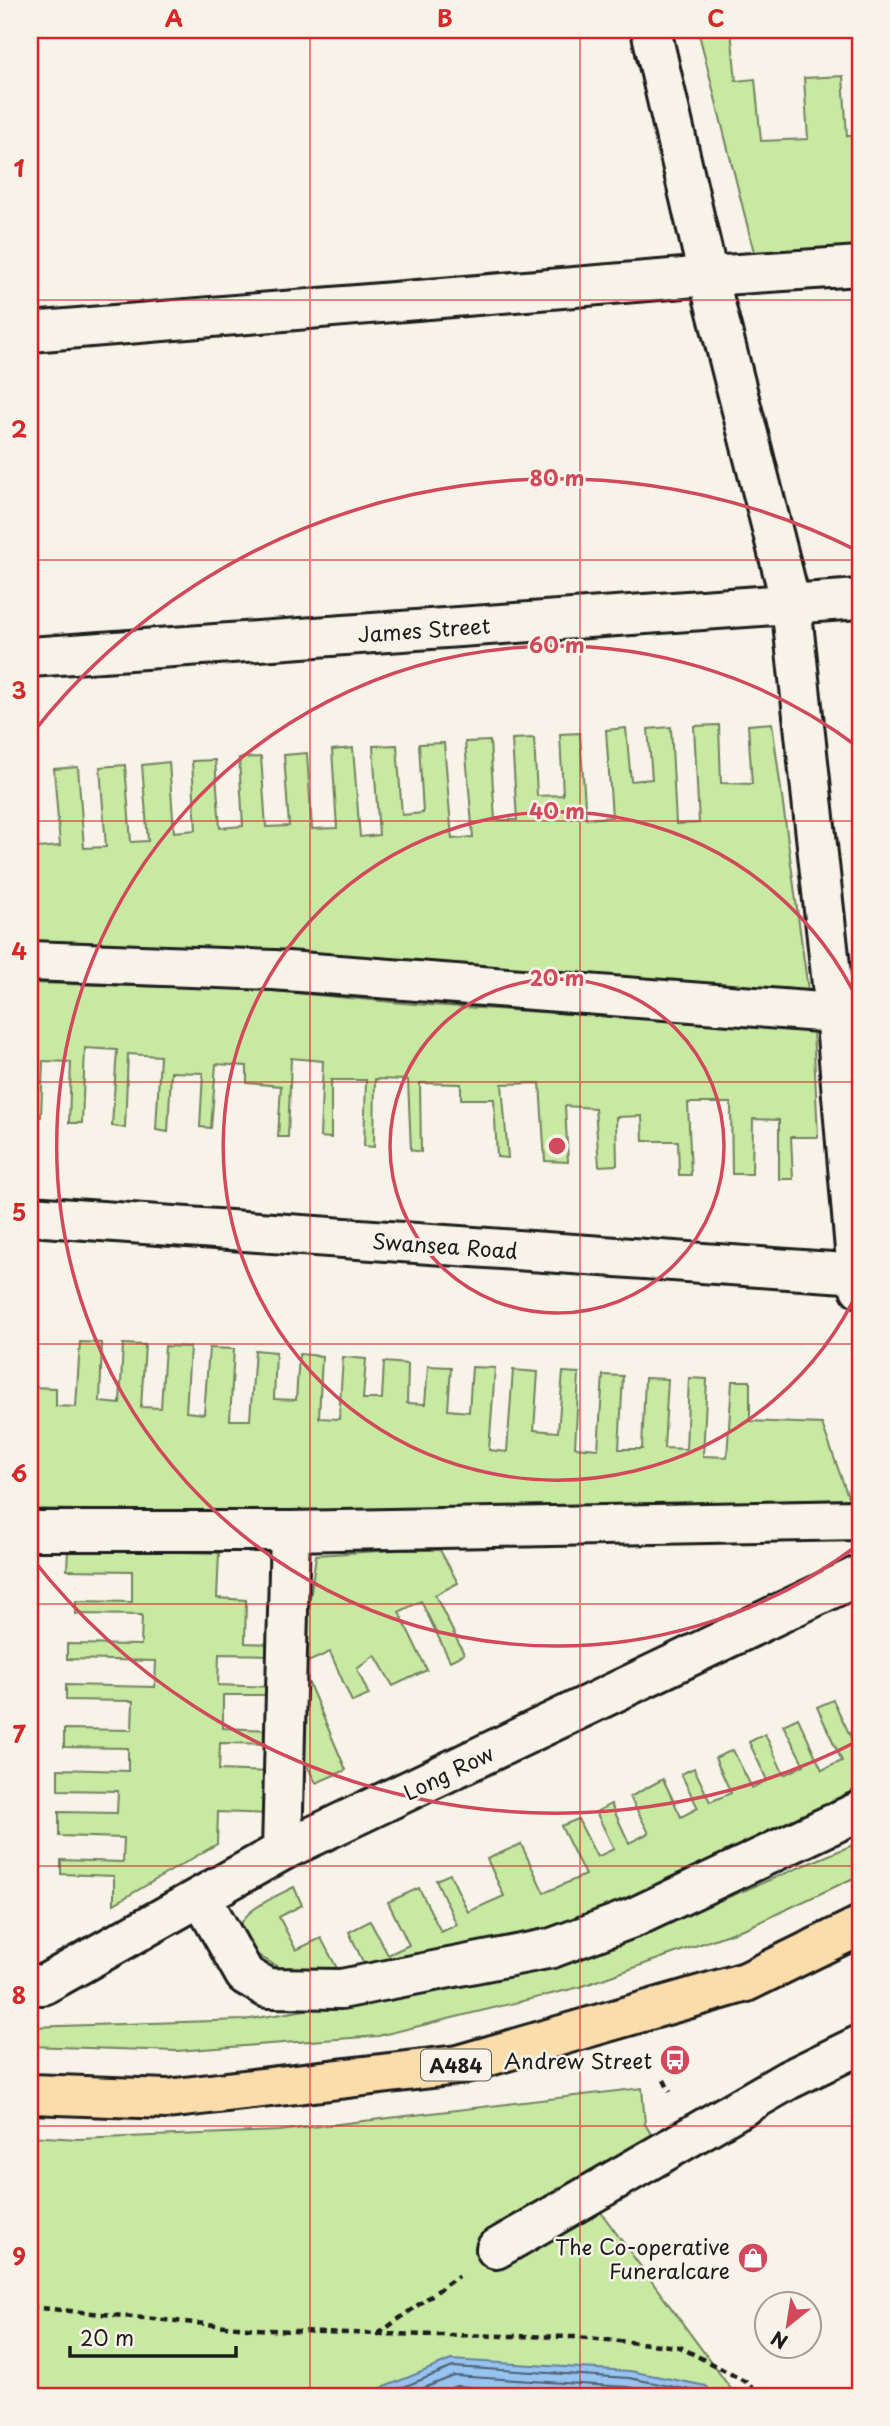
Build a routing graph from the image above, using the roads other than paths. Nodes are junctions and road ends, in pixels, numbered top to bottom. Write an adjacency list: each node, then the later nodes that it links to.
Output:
1 (651, 30): 3 (street)
2 (860, 266): 3 (street)
3 (708, 276): 4 (street); 6 (street)
4 (30, 332)
5 (860, 599): 6 (street, James Street)
6 (790, 604): 7 (street, James Street); 9 (street)
7 (30, 657)
8 (30, 961): 9 (street)
9 (848, 1013): 11 (street)
10 (30, 1216): 11 (street, Swansea Road)
11 (859, 1278)
12 (860, 1520): 14 (street)
13 (30, 1531): 14 (street)
14 (290, 1531): 17 (street)
15 (860, 1575): 17 (street, Long Row)
16 (860, 1811): 18 (street)
17 (282, 1851): 18 (street, Long Row)
18 (201, 1897): 20 (street, Long Row)
19 (860, 1926): 22 (main road, A484)
20 (36, 1984)
21 (860, 2045): 23 (street)
22 (30, 2094)
23 (496, 2249)

